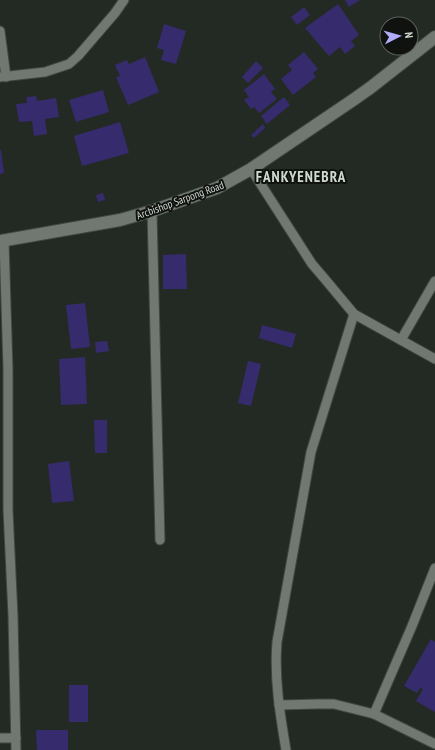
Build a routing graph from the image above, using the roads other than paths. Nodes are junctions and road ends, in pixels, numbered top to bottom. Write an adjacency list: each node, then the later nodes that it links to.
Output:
1 (124, 0): 4 (street)
2 (0, 31): 4 (street)
3 (435, 37): 5 (street, Arcbishop Sarpong Road)
4 (3, 77)
5 (251, 169): 6 (street, Arcbishop Sarpong Road); 9 (street)
6 (152, 211): 7 (street, Arcbishop Sarpong Road); 13 (street)
7 (2, 240): 12 (street)
8 (435, 281): 10 (street)
9 (354, 314): 10 (street); 15 (street)
10 (401, 340): 11 (street)
11 (435, 359)
12 (4, 510): 18 (street)
13 (160, 540)
14 (435, 568): 16 (street)
15 (279, 705): 16 (street); 21 (street)
16 (374, 714): 19 (street)
17 (0, 738): 18 (street)
18 (16, 738): 20 (street)
19 (435, 744)
20 (16, 750)
21 (286, 750)

